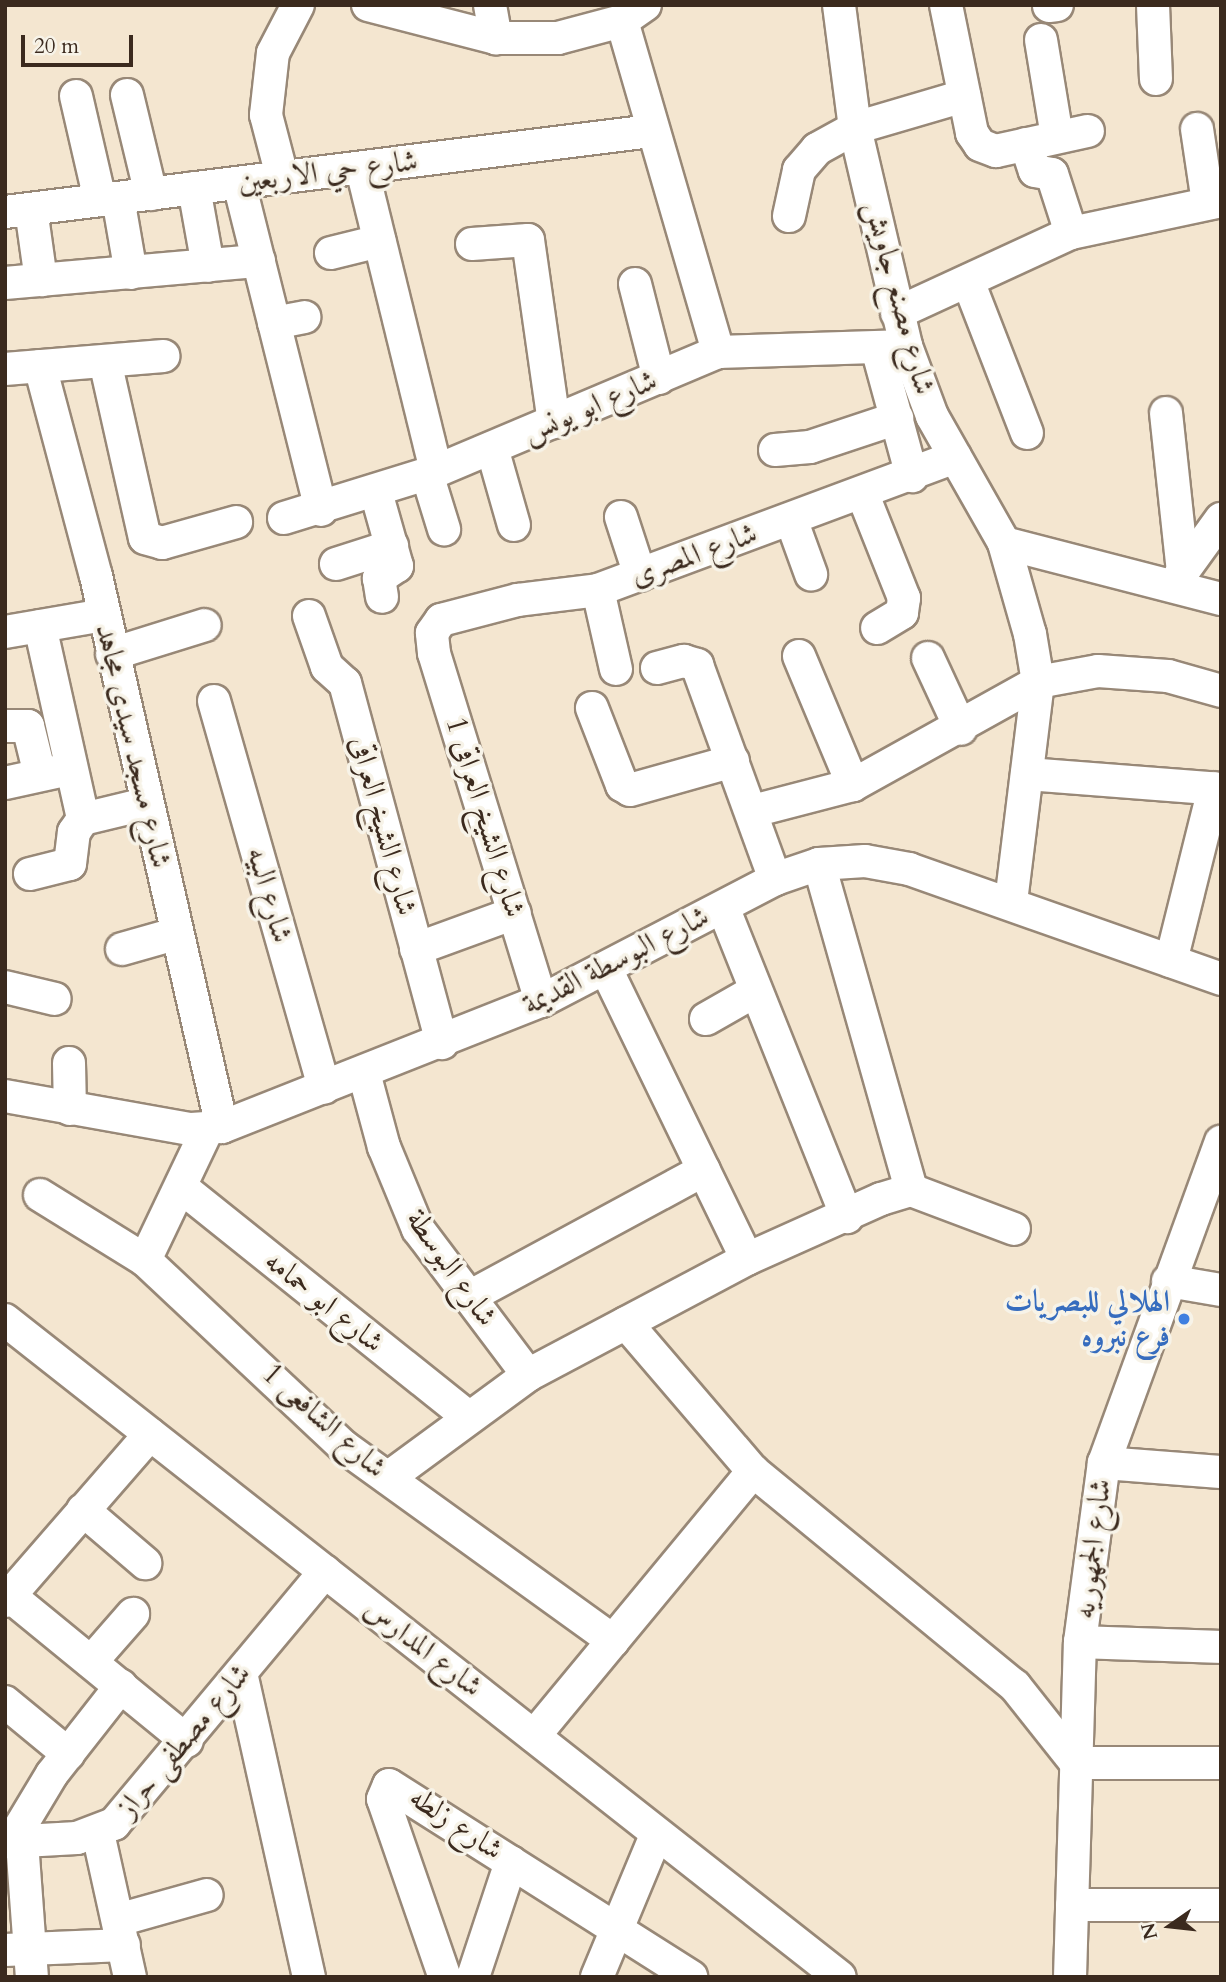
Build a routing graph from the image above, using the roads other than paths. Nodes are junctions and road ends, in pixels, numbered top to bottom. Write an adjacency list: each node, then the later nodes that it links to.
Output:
1 (298, 5): 21 (street)
2 (368, 5): 10 (street)
3 (489, 5): 10 (street)
4 (839, 5): 16 (street, شارع مصنع جاويش)
5 (946, 5): 15 (street)
6 (1057, 5): 8 (street)
7 (1153, 5): 12 (street)
8 (1049, 6)
9 (633, 11): 10 (street); 18 (street)
10 (496, 38)
11 (1041, 40): 19 (street)
12 (1156, 79)
13 (127, 95): 24 (street)
14 (76, 96): 25 (street)
15 (964, 96): 16 (street); 19 (street)
16 (855, 128): 28 (street); 40 (street, شارع مصنع جاويش)
17 (1197, 128): 26 (street)
18 (651, 131): 20 (street, شارع حي الاربعين); 42 (street)
19 (1026, 144): 29 (street)
20 (362, 169): 21 (street, شارع حي الاربعين); 30 (street)
21 (282, 176): 22 (street, شارع حي الاربعين)
22 (239, 183): 23 (street, شارع حي الاربعين); 33 (street)
23 (194, 188): 24 (street, شارع حي الاربعين); 34 (street)
24 (151, 194): 25 (street, شارع حي الاربعين)
25 (109, 199): 27 (street, شارع حي الاربعين); 35 (street)
26 (1214, 202): 29 (street)
27 (18, 210): 36 (street)
28 (789, 215)
29 (1071, 233): 37 (street)
30 (380, 241): 32 (street); 55 (street)
31 (472, 244): 50 (street)
32 (331, 253)
33 (259, 261): 34 (street); 59 (street)
34 (208, 266): 35 (street)
35 (131, 273): 36 (street)
36 (41, 280): 38 (street)
37 (968, 281): 40 (street); 51 (street)
38 (5, 283)
39 (635, 284): 47 (street)
40 (897, 313): 41 (street, شارع مصنع جاويش)
41 (892, 347): 42 (street, شارع ابو يونس); 49 (street); 54 (street, شارع مصنع جاويش)
42 (719, 352): 47 (street, شارع ابو يونس)
43 (163, 356): 44 (street)
44 (105, 361): 45 (street); 64 (street)
45 (40, 366): 46 (street); 76 (street, شارع مسجد سيدى مجاهد)
46 (5, 369)
47 (659, 378): 50 (street, شارع ابو يونس)
48 (1166, 413): 72 (street)
49 (897, 418): 53 (street); 56 (street)
50 (554, 422): 52 (street, شارع ابو يونس)
51 (1027, 433)
52 (492, 448): 55 (street, شارع ابو يونس); 65 (street)
53 (775, 450)
54 (956, 457): 56 (street, شارع المصرى); 67 (street, شارع مصنع جاويش)
55 (432, 472): 57 (street, شارع ابو يونس); 66 (street)
56 (912, 476): 58 (street, شارع المصرى)
57 (376, 492): 59 (street, شارع ابو يونس); 68 (street)
58 (863, 495): 62 (street, شارع المصرى); 80 (street)
59 (321, 510): 61 (street, شارع ابو يونس)
60 (621, 517): 71 (street)
61 (284, 518)
62 (791, 519): 70 (street); 71 (street, شارع المصرى)
63 (1221, 519): 72 (street)
64 (236, 522)
65 (514, 526)
66 (444, 529)
67 (1004, 543): 72 (street); 88 (street, شارع مصنع جاويش)
68 (392, 547): 69 (street); 74 (street)
69 (336, 564)
70 (811, 574)
71 (640, 575): 73 (street, شارع المصرى)
72 (1178, 578): 75 (street)
73 (598, 590): 82 (street, شارع المصرى); 87 (street)
74 (382, 597)
75 (1221, 599)
76 (103, 615): 79 (street); 83 (street, شارع مسجد سيدى مجاهد)
77 (309, 616): 112 (street, شارع الشيخ العراقى)
78 (205, 625): 83 (street)
79 (40, 626): 81 (street); 95 (street)
80 (877, 628)
81 (5, 632)
82 (432, 633): 109 (street, شارع الشيخ العراقى 1)
83 (112, 654): 101 (street, شارع مسجد سيدى مجاهد)
84 (799, 656): 99 (street)
85 (928, 658): 93 (street)
86 (657, 668): 94 (street)
87 (616, 669)
88 (1038, 682): 89 (street); 93 (street); 96 (street, شارع مصنع جاويش)
89 (1221, 691)
90 (214, 701): 124 (street, شارع البيه)
91 (592, 708): 94 (street)
92 (5, 726): 97 (street)
93 (961, 729): 99 (street)
94 (733, 761): 102 (street)
95 (72, 768): 97 (street); 103 (street)
96 (1027, 774): 100 (street); 107 (street, شارع مصنع جاويش)
97 (40, 775): 98 (street)
98 (5, 783)
99 (853, 785): 102 (street)
100 (1218, 788): 113 (street)
101 (145, 804): 103 (street); 110 (street, شارع مسجد سيدى مجاهد)
102 (753, 811): 106 (street)
103 (83, 819): 105 (street)
104 (819, 864): 106 (street, شارع البوسطة القديمة); 107 (street, شارع البوسطة القديمة); 131 (street)
105 (30, 874)
106 (775, 879): 108 (street, شارع البوسطة القديمة)
107 (1011, 904): 113 (street, شارع البوسطة القديمة)
108 (723, 907): 114 (street, شارع البوسطة القديمة); 117 (street)
109 (515, 914): 112 (street); 119 (street, شارع الشيخ العراقى 1)
110 (175, 934): 111 (street); 127 (street, شارع مسجد سيدى مجاهد)
111 (122, 949)
112 (416, 949): 121 (street, شارع الشيخ العراقى)
113 (1171, 961): 115 (street, شارع البوسطة القديمة)
114 (607, 971): 119 (street, شارع البوسطة القديمة); 129 (street)
115 (1221, 979)
116 (5, 987): 118 (street)
117 (755, 992): 120 (street); 133 (street)
118 (55, 999)
119 (541, 1002): 121 (street, شارع البوسطة القديمة)
120 (706, 1018)
121 (442, 1043): 123 (street, شارع البوسطة القديمة)
122 (69, 1063): 126 (street)
123 (364, 1073): 124 (street, شارع البوسطة القديمة); 139 (street, شارع البوسطة)
124 (324, 1088): 127 (street, شارع البوسطة القديمة)
125 (5, 1096): 126 (street, شارع البوسطة القديمة)
126 (70, 1109): 127 (street, شارع البوسطة القديمة)
127 (214, 1128): 130 (street)
128 (1220, 1144): 137 (street, شارع الجمهوريه)
129 (704, 1170): 135 (street); 139 (street)
130 (181, 1187): 136 (street); 143 (street, شارع ابو حمامه)
131 (911, 1190): 133 (street); 134 (street)
132 (40, 1195): 136 (street, شارع الشافعى 1)
133 (847, 1217): 135 (street)
134 (1014, 1229)
135 (747, 1259): 141 (street)
136 (145, 1260): 148 (street, شارع الشافعى 1)
137 (1168, 1280): 138 (street); 145 (street, شارع الجمهوريه)
138 (1221, 1290)
139 (469, 1297): 142 (street, شارع البوسطة)
140 (5, 1320): 144 (street, شارع المدارس)
141 (626, 1323): 142 (street); 146 (street)
142 (527, 1376): 143 (street)
143 (467, 1416): 148 (street)
144 (150, 1434): 149 (street); 151 (street, شارع المدارس)
145 (1104, 1463): 147 (street); 155 (street, شارع الجمهوريه)
146 (753, 1471): 154 (street); 164 (street)
147 (1221, 1472)
148 (388, 1478): 154 (street, شارع الشافعى 1)
149 (83, 1510): 150 (street); 152 (street)
150 (145, 1563)
151 (325, 1572): 158 (street, شارع مصطفى حراز); 161 (street, شارع المدارس)
152 (7, 1596): 157 (street)
153 (133, 1614): 157 (street)
154 (613, 1640): 161 (street)
155 (1080, 1642): 156 (street); 164 (street, شارع الجمهوريه)
156 (1221, 1647)
157 (91, 1662): 159 (street)
158 (241, 1673): 162 (street, شارع مصطفى حراز); 178 (street)
159 (121, 1686): 162 (street); 163 (street)
160 (5, 1702): 163 (street)
161 (534, 1736): 167 (street, شارع المدارس)
162 (187, 1741): 166 (street, شارع مصطفى حراز)
163 (68, 1754): 168 (street)
164 (1076, 1763): 165 (street); 171 (street, شارع الجمهوريه)
165 (1221, 1763)
166 (98, 1833): 168 (street, شارع مصطفى حراز); 174 (street)
167 (656, 1835): 173 (street); 181 (street, شارع المدارس)
168 (13, 1842): 175 (street)
169 (511, 1862): 173 (street, شارع زلطه); 176 (street); 176 (street, شارع زلطه)
170 (207, 1895): 174 (street)
171 (1072, 1905): 172 (street); 182 (street, شارع الجمهوريه)
172 (1221, 1905)
173 (617, 1930): 179 (street); 180 (street, شارع زلطه)
174 (121, 1933): 175 (street); 177 (street)
175 (23, 1959)
176 (458, 1974)
177 (130, 1977)
178 (309, 1977)
179 (597, 1977)
180 (691, 1977)
181 (841, 1977)
182 (1070, 1977)

